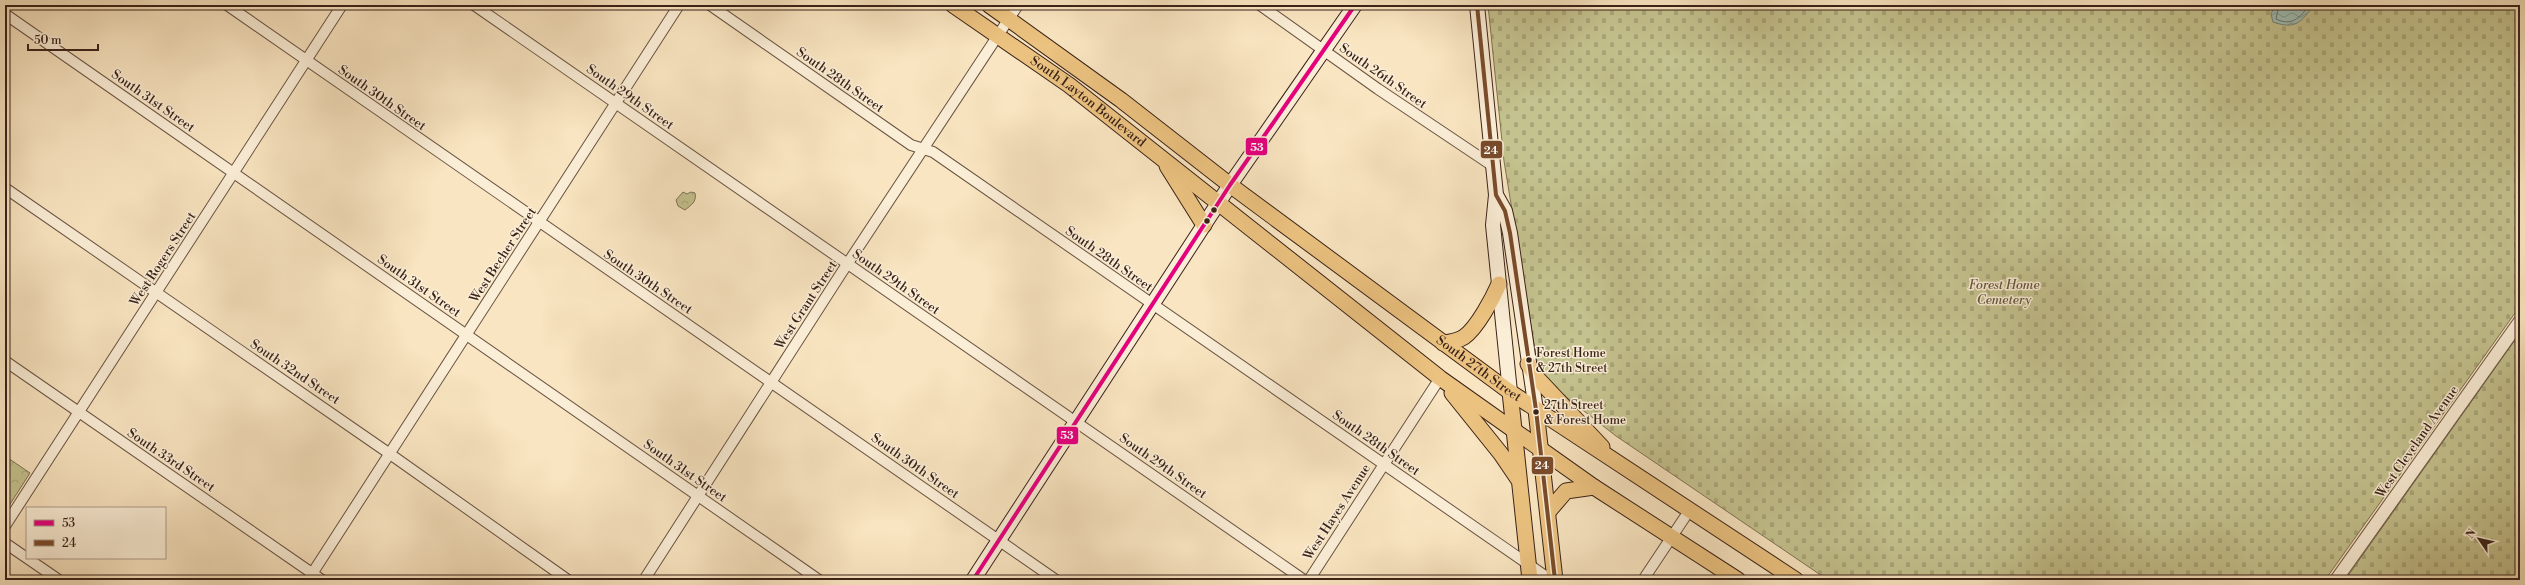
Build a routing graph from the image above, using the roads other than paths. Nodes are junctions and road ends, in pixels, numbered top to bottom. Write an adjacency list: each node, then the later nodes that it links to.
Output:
1 (227, 5): 16 (street, South 30th Street)
2 (342, 5): 16 (street, West Rogers Street)
3 (474, 5): 17 (street, South 29th Street)
4 (679, 5): 17 (street, West Becher Street)
5 (710, 5): 18 (street, South 28th Street)
6 (953, 5): 14 (main road, South Layton Boulevard)
7 (988, 5): 13 (main road, South Layton Boulevard)
8 (1018, 5): 13 (street, West Grant Street)
9 (1260, 5): 15 (street, South 26th Street)
10 (1355, 5): 15 (main road)
11 (1477, 5): 20 (main road)
12 (5, 14): 21 (street, South 31st Street)
13 (1008, 19): 14 (street, West Grant Street); 22 (main road, South Layton Boulevard)
14 (997, 36): 18 (street, West Grant Street); 19 (main road, South Layton Boulevard)
15 (1323, 50): 20 (street, South 26th Street); 22 (main road)
16 (306, 61): 21 (street, West Rogers Street); 26 (street, South 30th Street)
17 (616, 103): 26 (street, West Becher Street); 28 (street, South 29th Street)
18 (923, 150): 28 (street, West Grant Street); 31 (street, South 28th Street)
19 (1161, 157): 25 (main road, South Layton Boulevard); 27 (main road)
20 (1493, 166): 24 (main road)
21 (234, 174): 30 (street, West Rogers Street); 33 (street, South 31st Street)
22 (1230, 185): 25 (main road); 34 (main road, South 27th Street)
23 (5, 188): 30 (street, South 32nd Street)
24 (1496, 195): 29 (main road); 36 (main road)
25 (1218, 203): 27 (main road); 37 (main road)
26 (539, 223): 33 (street, West Becher Street); 38 (street, South 30th Street)
27 (1204, 225): 31 (main road)
28 (848, 264): 38 (street, West Grant Street); 42 (street, South 29th Street)
29 (1499, 284): 34 (main road); 39 (main road)
30 (156, 293): 41 (street, West Rogers Street); 45 (street, South 32nd Street)
31 (1152, 304): 42 (main road); 46 (street, South 28th Street)
32 (2520, 321): 76 (street, West Cleveland Avenue)
33 (467, 335): 45 (street, West Becher Street); 50 (street, South 31st Street)
34 (1443, 343): 39 (main road, South 27th Street)
35 (5, 361): 41 (street, South 33rd Street)
36 (1528, 364): 40 (main road); 47 (main road)
37 (1440, 378): 43 (main road); 46 (street, West Hayes Avenue); 48 (main road)
38 (771, 382): 50 (street, West Grant Street); 55 (street, South 30th Street)
39 (1510, 392): 40 (main road, South 27th Street); 43 (main road)
40 (1536, 410): 44 (main road); 47 (main road, South 27th Street)
41 (79, 412): 53 (street, West Rogers Street); 60 (street, South 33rd Street)
42 (1076, 421): 55 (main road); 68 (street, South 29th Street)
43 (1515, 432): 44 (main road); 48 (main road)
44 (1541, 450): 49 (main road); 52 (main road)
45 (390, 454): 60 (street, West Becher Street); 63 (street, South 32nd Street)
46 (1384, 464): 59 (street, South 28th Street); 69 (street, West Hayes Avenue)
47 (1619, 465): 51 (main road, South 27th Street)
48 (1519, 480): 59 (main road)
49 (1594, 487): 52 (main road); 54 (main road)
50 (698, 496): 64 (street, West Grant Street); 65 (street, South 31st Street)
51 (1689, 511): 54 (street); 75 (main road, South 27th Street)
52 (1548, 512): 72 (main road)
53 (5, 526)
54 (1671, 537): 73 (street); 74 (main road)
55 (998, 540): 66 (main road); 67 (street, South 30th Street)
56 (5, 543): 57 (street)
57 (26, 557)
58 (28, 559): 61 (street)
59 (1528, 563): 70 (main road); 71 (street, South 28th Street)
60 (310, 577): 62 (street, South 33rd Street)
61 (59, 580)
62 (322, 580)
63 (568, 580)
64 (644, 580)
65 (819, 580)
66 (973, 580)
67 (1056, 580)
68 (1304, 580)
69 (1309, 580)
70 (1530, 580)
71 (1551, 580)
72 (1555, 580)
73 (1643, 580)
74 (1738, 580)
75 (1796, 580)
76 (2336, 580)

